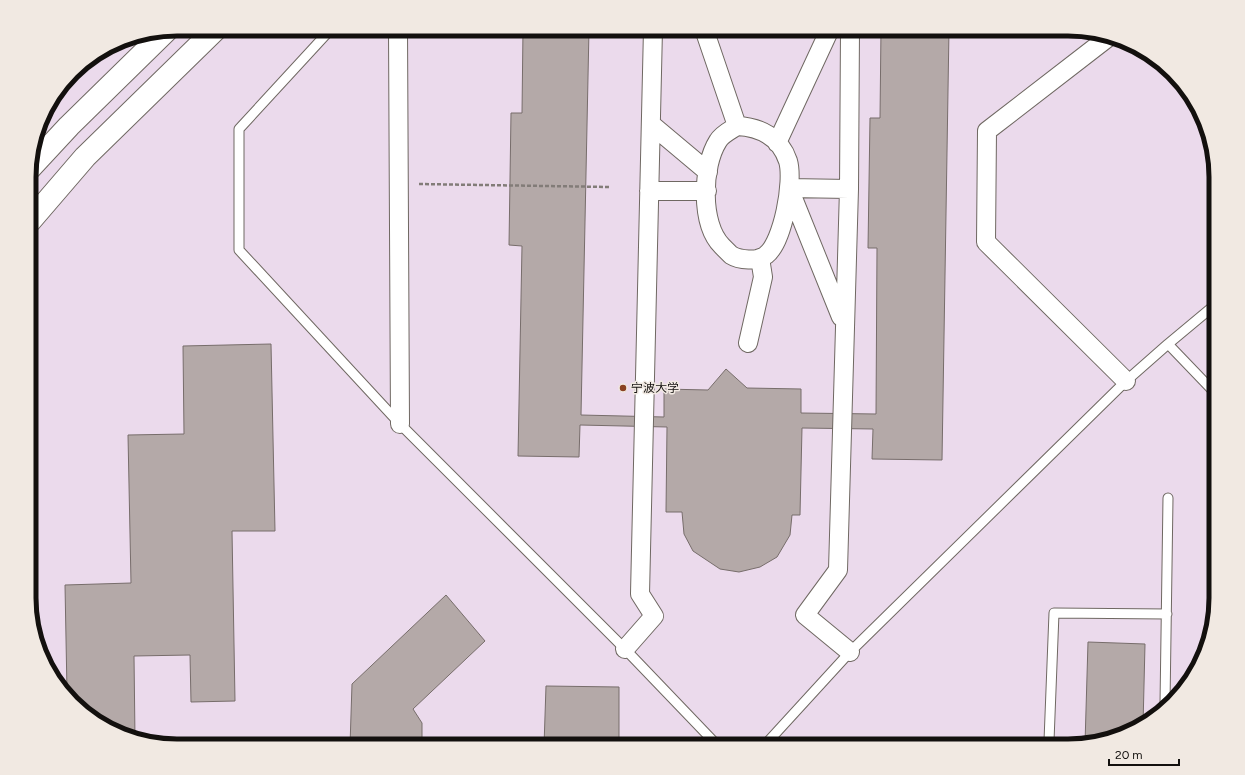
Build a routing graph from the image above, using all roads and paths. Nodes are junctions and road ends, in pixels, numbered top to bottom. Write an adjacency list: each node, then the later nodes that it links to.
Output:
1 (209, 36): 21 (street)
2 (325, 36): 29 (lane)
3 (398, 36): 15 (street)
4 (653, 36): 10 (street)
5 (706, 36): 11 (street)
6 (827, 36): 12 (street)
7 (850, 36): 18 (street)
8 (160, 37): 13 (street)
9 (1104, 41): 27 (street)
10 (652, 125): 14 (street); 19 (street)
11 (737, 126): 12 (street); 14 (street)
12 (777, 143): 17 (street)
13 (37, 161)
14 (708, 172): 20 (street)
15 (399, 183): 16 (path); 29 (street)
16 (610, 187)
17 (789, 188): 18 (street); 22 (street); 24 (street)
18 (849, 189): 24 (street)
19 (649, 191): 20 (street); 32 (street)
20 (707, 191): 22 (street)
21 (36, 214)
22 (760, 258): 25 (street)
23 (1209, 310): 26 (lane)
24 (844, 324): 33 (street)
25 (748, 344)
26 (1168, 344): 27 (lane); 28 (lane)
27 (1126, 381): 33 (lane)
28 (1209, 387)
29 (400, 424): 32 (lane)
30 (1168, 498): 31 (lane)
31 (1167, 614): 34 (lane); 37 (lane)
32 (625, 649): 35 (lane)
33 (850, 652): 36 (lane)
34 (1166, 700)
35 (711, 739)
36 (770, 739)
37 (1049, 739)

